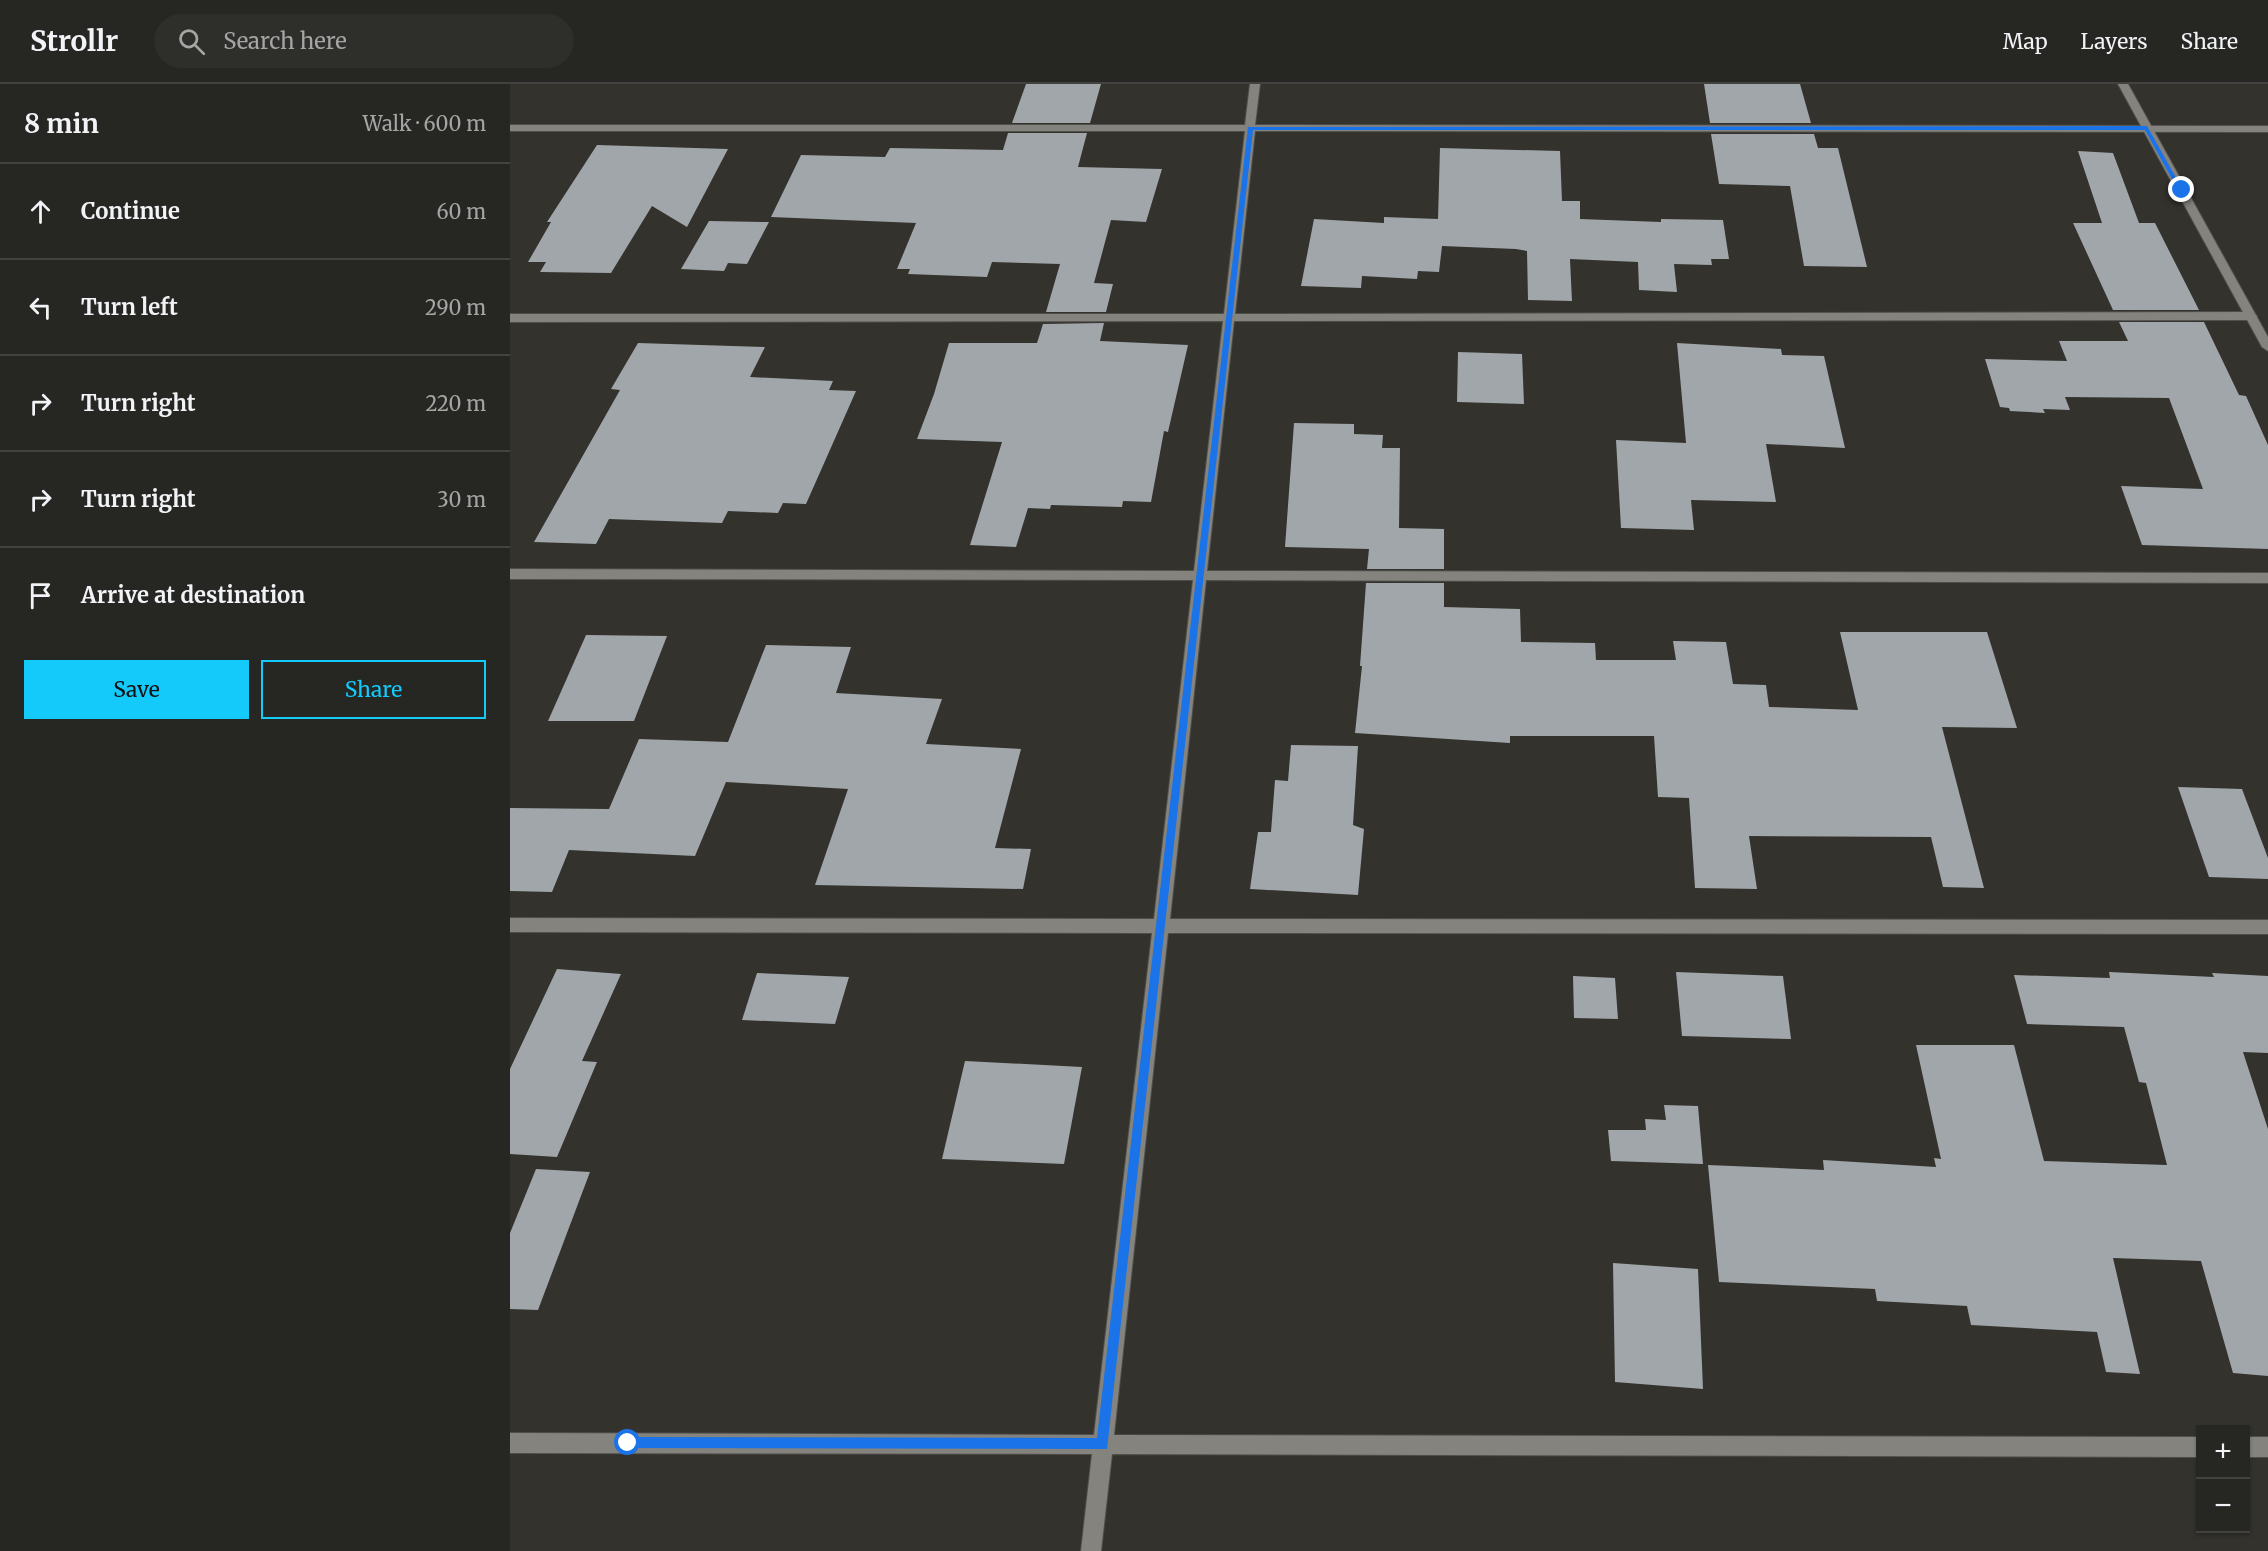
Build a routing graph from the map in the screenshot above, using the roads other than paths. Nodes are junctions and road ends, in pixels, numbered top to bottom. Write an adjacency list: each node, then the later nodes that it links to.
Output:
1 (1255, 84): 4 (street)
2 (2123, 84): 5 (street)
3 (510, 128): 4 (street)
4 (1250, 128): 5 (street); 9 (street)
5 (2147, 128): 6 (street); 7 (street)
6 (2268, 129)
7 (2251, 316): 9 (street); 10 (street)
8 (510, 318): 9 (street)
9 (1228, 318): 12 (street)
10 (2268, 347)
11 (510, 574): 12 (street)
12 (1200, 576): 13 (street); 15 (street)
13 (2268, 578)
14 (510, 925): 15 (street)
15 (1160, 926): 16 (street); 18 (street)
16 (2268, 927)
17 (510, 1443): 18 (street)
18 (1102, 1445): 19 (street); 22 (street)
19 (2196, 1447)
20 (2250, 1447): 21 (street)
21 (2268, 1447)
22 (1090, 1551)

